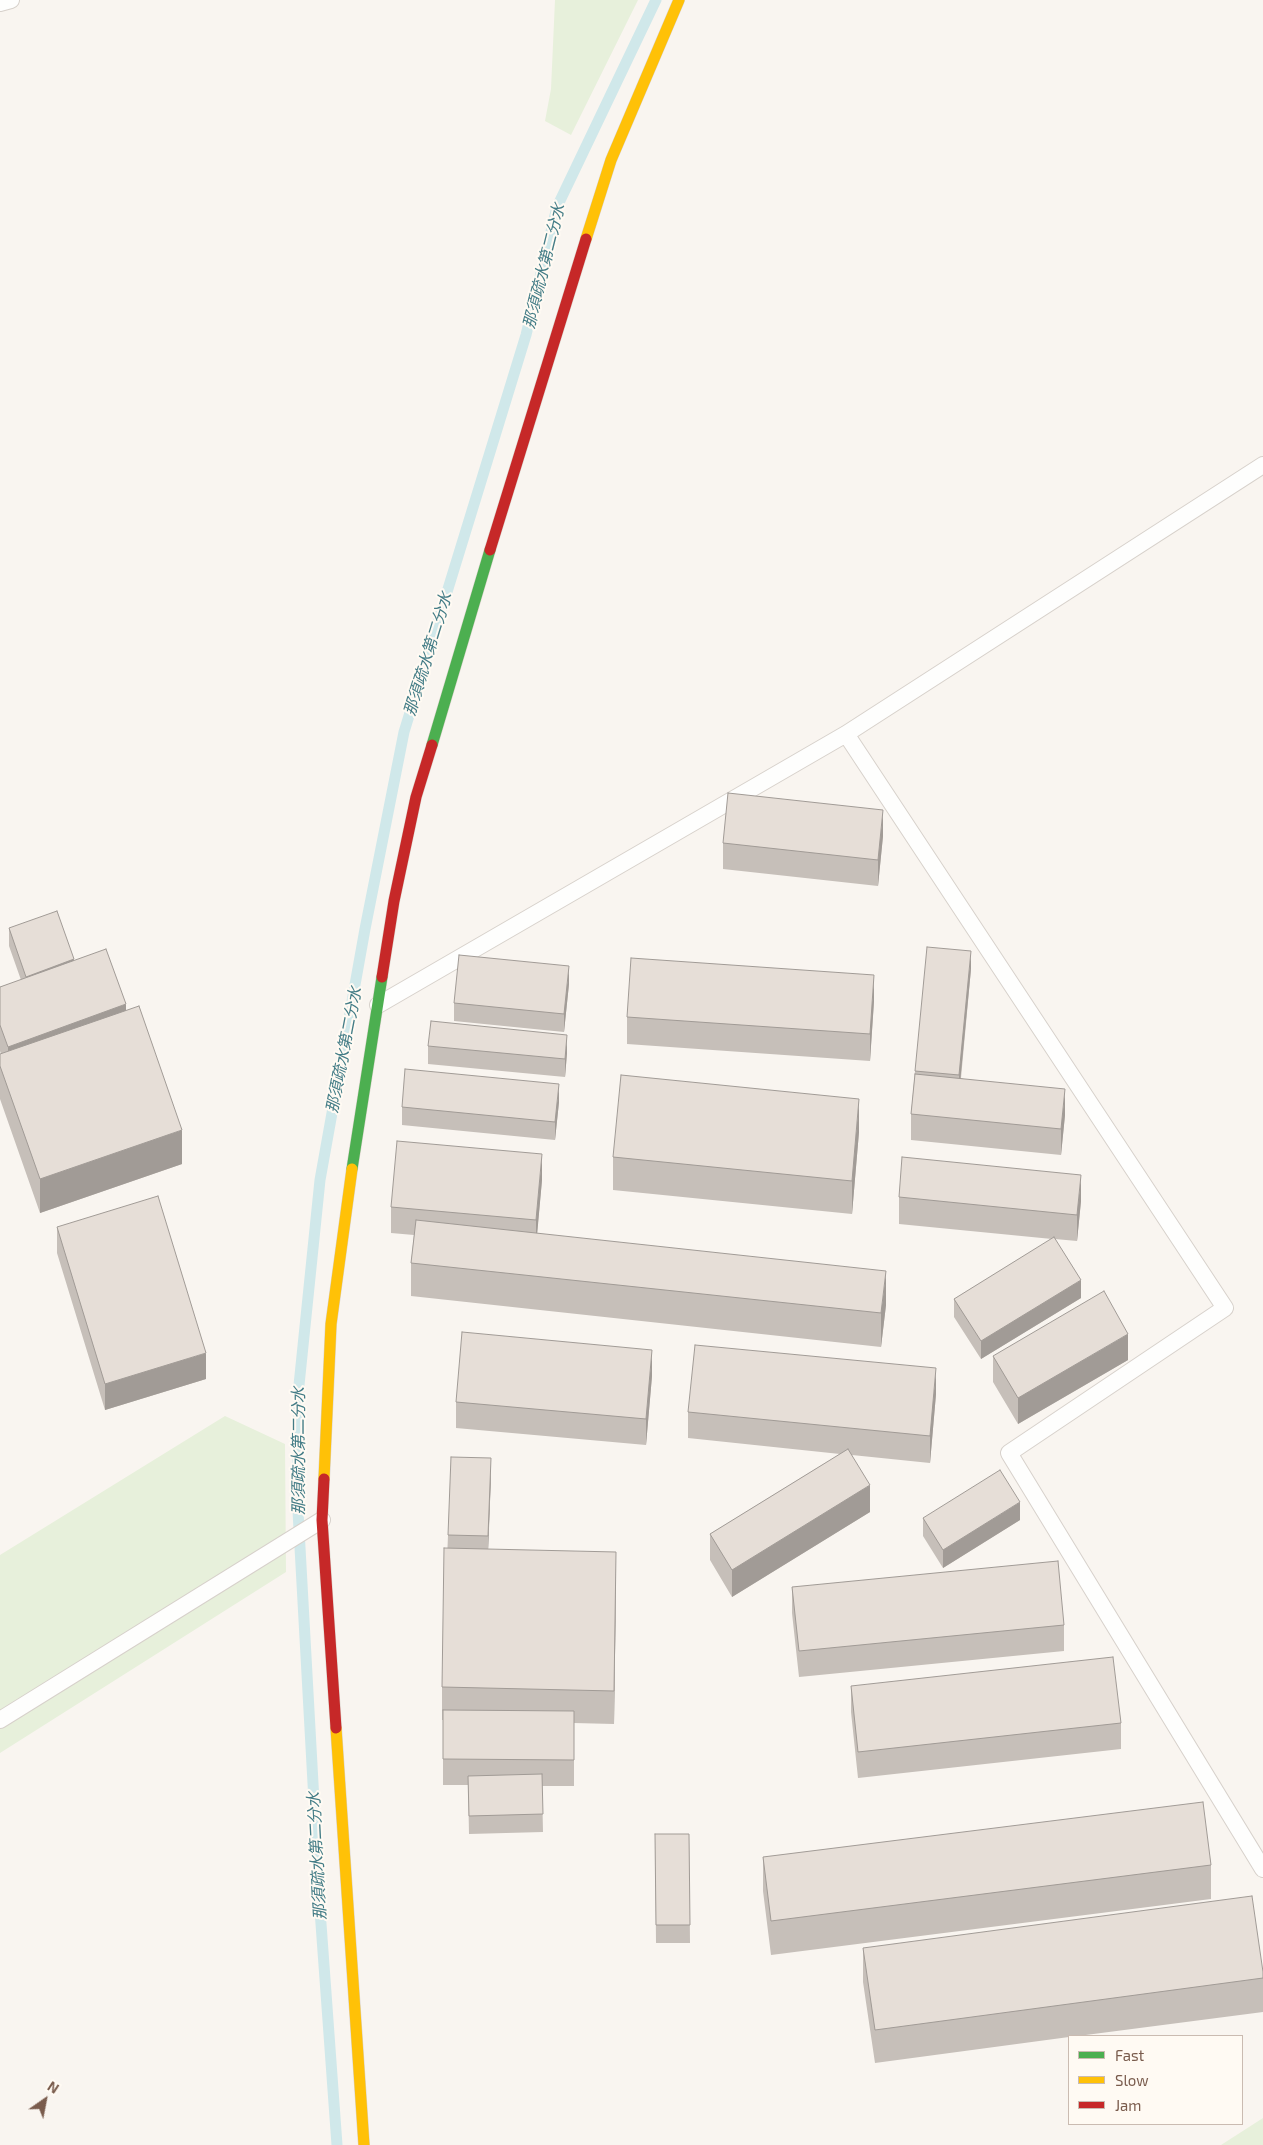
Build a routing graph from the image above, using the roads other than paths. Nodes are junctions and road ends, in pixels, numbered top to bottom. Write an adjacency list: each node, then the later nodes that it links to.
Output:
1 (12, 0): 3 (lane)
2 (679, 0): 6 (street)
3 (0, 3)
4 (1263, 465): 5 (lane)
5 (846, 734): 6 (lane); 9 (lane)
6 (378, 1005): 7 (street)
7 (322, 1520): 8 (lane); 10 (street)
8 (0, 1720)
9 (1263, 1869)
10 (364, 2145)

